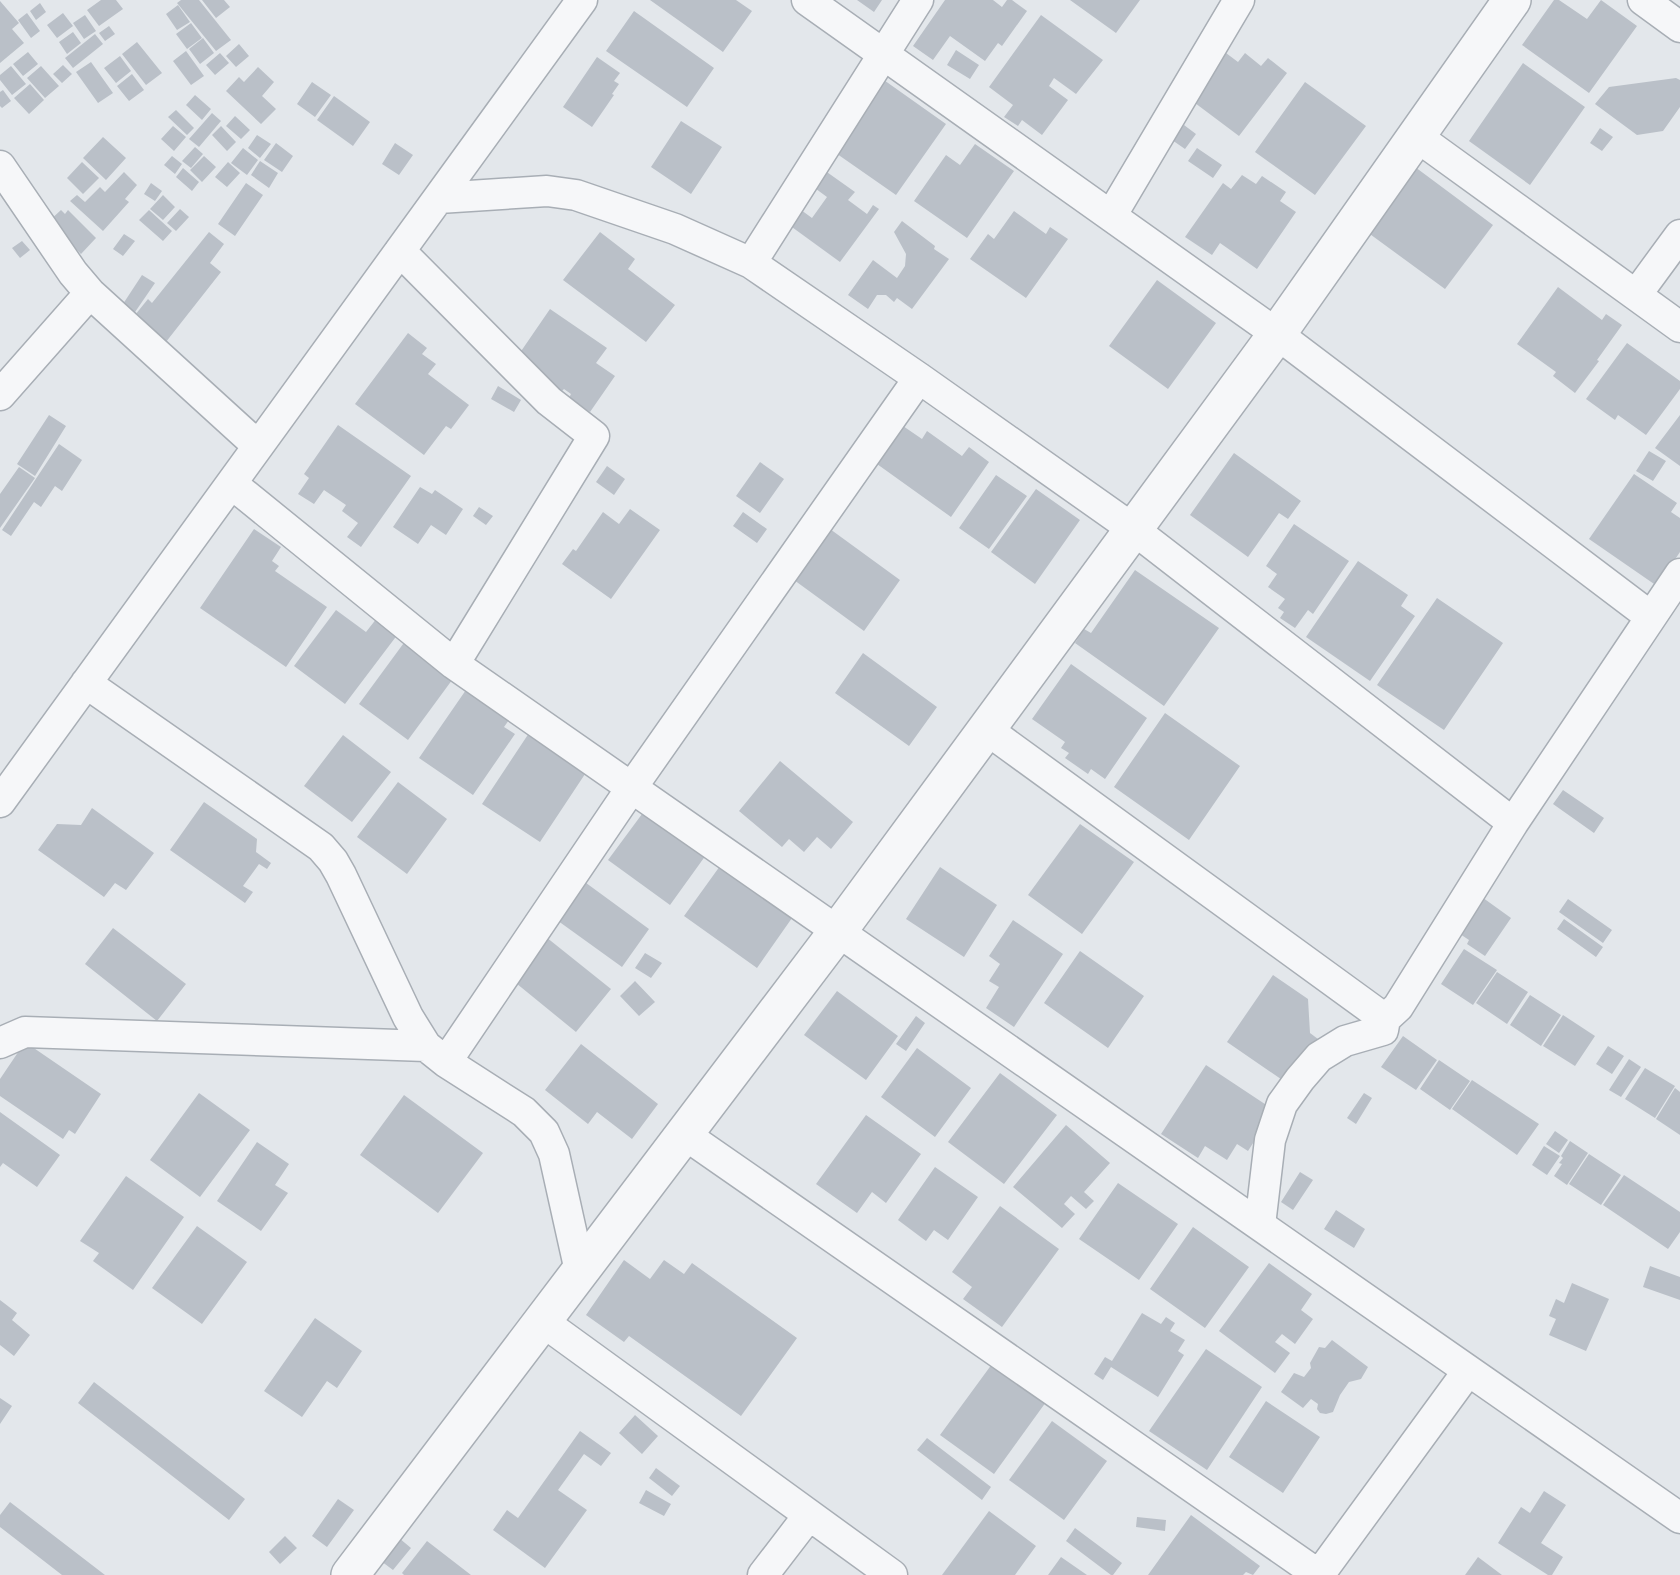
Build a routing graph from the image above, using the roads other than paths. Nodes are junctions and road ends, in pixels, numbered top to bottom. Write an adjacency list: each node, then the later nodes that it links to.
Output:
1 (582, 0): 11 (street)
2 (807, 0): 8 (street)
3 (918, 0): 8 (street)
4 (1239, 0): 12 (street)
5 (1512, 0): 9 (street)
6 (1643, 0): 7 (street)
7 (1680, 27)
8 (884, 54): 12 (street); 15 (street)
9 (1416, 136): 17 (street); 19 (street)
10 (0, 166): 16 (street)
11 (439, 198): 14 (street); 15 (street)
12 (1111, 216): 19 (street)
13 (1680, 235): 17 (street)
14 (400, 251): 22 (street); 27 (street)
15 (751, 263): 20 (street)
16 (90, 293): 21 (street); 22 (street)
17 (1636, 295): 18 (street)
18 (1680, 327)
19 (1277, 334): 24 (street); 26 (street)
20 (919, 378): 24 (street); 30 (street)
21 (0, 395)
22 (258, 446): 23 (street)
23 (232, 484): 27 (street); 28 (street)
24 (1133, 529): 29 (street); 32 (street)
25 (1680, 575): 26 (street)
26 (1651, 617): 32 (street)
27 (454, 664): 30 (street)
28 (86, 683): 31 (street); 36 (street)
29 (986, 729): 33 (street); 34 (street)
30 (632, 787): 33 (street); 36 (street)
31 (0, 802)
32 (1513, 823): 34 (street)
33 (838, 930): 37 (street); 38 (street)
34 (1385, 1019): 38 (street)
35 (0, 1043): 36 (street)
36 (436, 1054): 39 (street)
37 (684, 1134): 39 (street); 47 (street)
38 (1260, 1225): 41 (street)
39 (580, 1271): 40 (street)
40 (542, 1321): 42 (street); 44 (street)
41 (1468, 1371): 43 (street); 47 (street)
42 (809, 1515): 45 (street); 46 (street)
43 (1680, 1518)
44 (350, 1575)
45 (763, 1575)
46 (892, 1575)
47 (1319, 1575)

